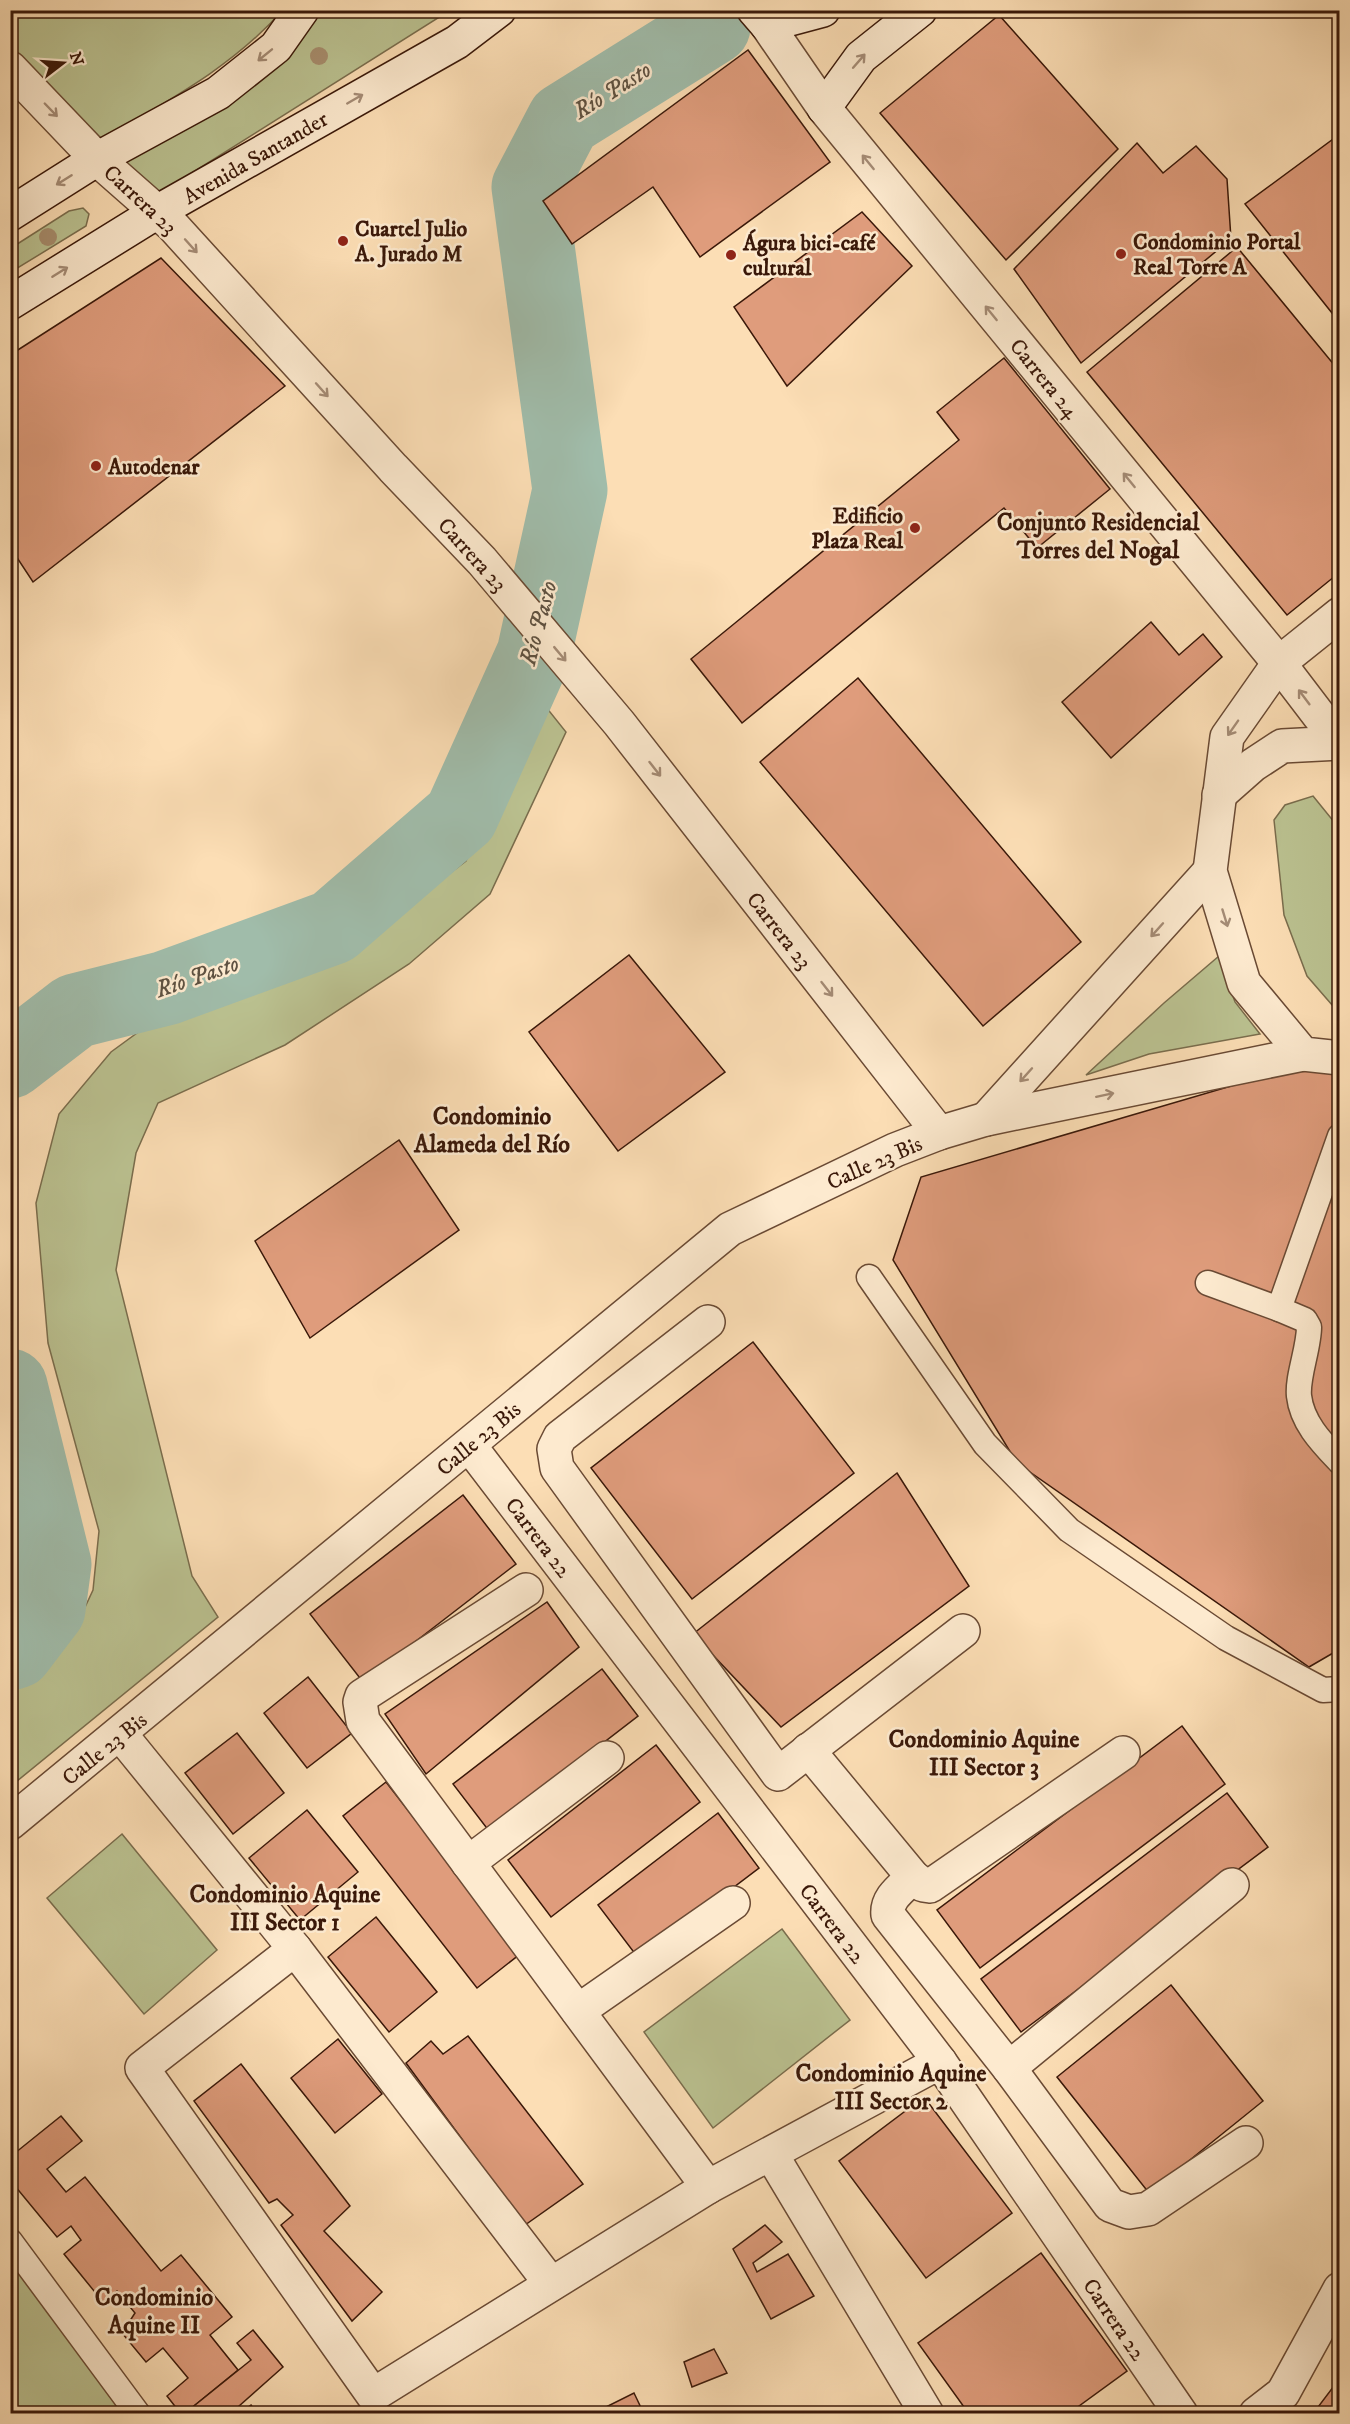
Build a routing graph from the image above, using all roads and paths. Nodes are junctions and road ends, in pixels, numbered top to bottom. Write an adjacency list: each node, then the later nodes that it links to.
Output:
1 (302, 10): 8 (street, one-way to 8)
2 (499, 10): 9 (street, Avenida Santander, one-way to 2)
3 (823, 10): 5 (street)
4 (920, 10): 7 (street, one-way to 4)
5 (760, 17): 7 (street, Carrera 24)
6 (10, 68): 8 (street, Carrera 23, one-way to 8)
7 (824, 108): 13 (street, Carrera 24, one-way to 7)
8 (97, 159): 9 (street, Carrera 23); 10 (street, one-way to 10)
9 (157, 212): 11 (street, Avenida Santander, one-way to 9); 20 (street, Carrera 23, one-way to 20)
10 (10, 214)
11 (10, 303)
12 (1340, 614): 13 (street)
13 (1279, 663): 14 (street, Carrera 24, one-way to 13); 15 (street, one-way to 15)
14 (1340, 743): 15 (street)
15 (1220, 795): 16 (street)
16 (1210, 871): 17 (street, one-way to 17); 19 (street, one-way to 19)
17 (1303, 1054): 18 (street, Calle 23 Bis); 19 (street, Calle 23 Bis, one-way to 17)
18 (1340, 1058)
19 (986, 1119): 20 (street, Calle 23 Bis)
20 (939, 1133): 26 (street, Calle 23 Bis)
21 (1340, 1136): 24 (lane)
22 (869, 1277): 30 (lane)
23 (1208, 1283): 24 (lane)
24 (1279, 1309): 27 (lane)
25 (708, 1322): 35 (street)
26 (469, 1445): 31 (street, Calle 23 Bis); 36 (street, Carrera 22)
27 (1340, 1462)
28 (526, 1590): 38 (street)
29 (963, 1631): 32 (street)
30 (1340, 1689)
31 (121, 1735): 37 (street, Calle 23 Bis); 42 (street)
32 (808, 1750): 35 (street); 39 (street)
33 (1123, 1753): 39 (street)
34 (607, 1758): 38 (street)
35 (778, 1774): 36 (street)
36 (742, 1803): 44 (street, Carrera 22)
37 (10, 1824)
38 (468, 1863): 43 (street)
39 (913, 1877): 45 (street)
40 (1232, 1885): 45 (street)
41 (733, 1903): 43 (street)
42 (295, 1948): 50 (street); 50 (street)
43 (578, 2011): 48 (street)
44 (940, 2062): 47 (street); 54 (street, Carrera 22)
45 (1009, 2068): 46 (street)
46 (1246, 2143)
47 (771, 2154): 48 (street); 53 (street)
48 (708, 2187): 50 (street)
49 (10, 2241): 52 (lane)
50 (551, 2284)
51 (1340, 2289): 55 (street)
52 (138, 2414)
53 (927, 2414)
54 (1181, 2414)
55 (1256, 2414)

